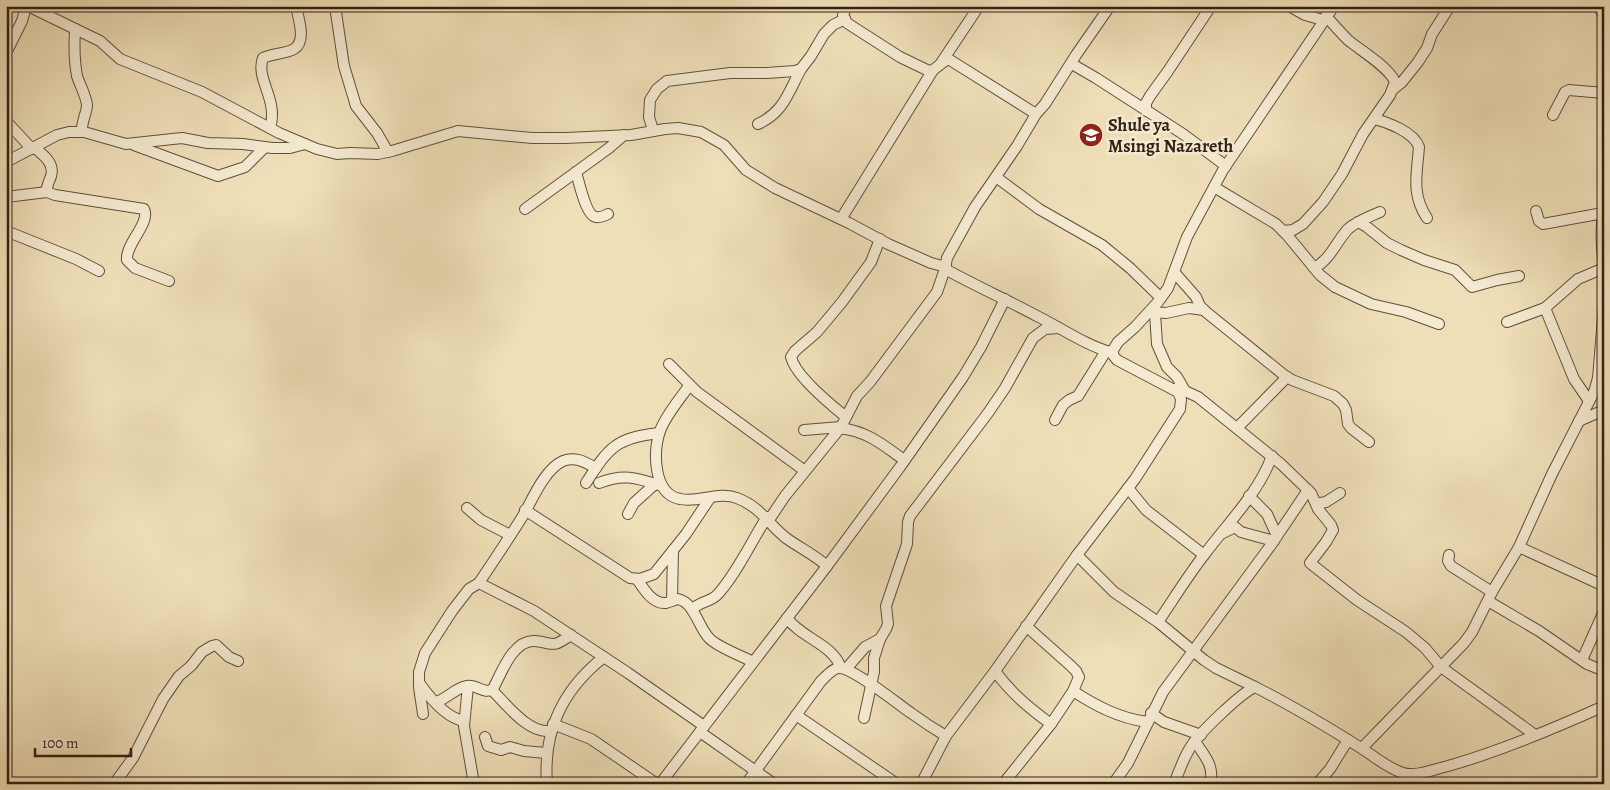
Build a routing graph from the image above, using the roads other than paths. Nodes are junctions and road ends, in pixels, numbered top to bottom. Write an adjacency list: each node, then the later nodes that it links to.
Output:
1 (27, 6): 15 (street); 16 (street)
2 (296, 6): 31 (street)
3 (335, 6): 39 (street)
4 (847, 6): 14 (street)
5 (979, 6): 18 (street)
6 (1110, 6): 17 (street)
7 (1211, 6): 22 (street)
8 (1289, 6): 13 (street)
9 (1334, 6): 13 (street)
10 (1450, 6): 21 (street)
11 (1598, 6): 12 (street)
12 (1604, 16)
13 (1325, 18): 21 (street); 41 (street)
14 (845, 19): 18 (street); 19 (street)
15 (75, 29): 31 (street); 33 (street)
16 (6, 53)
17 (1074, 60): 23 (street); 25 (street)
18 (937, 67): 25 (street); 53 (street)
19 (801, 69): 29 (street); 32 (street)
20 (1604, 93): 26 (street)
21 (1390, 94): 27 (street); 30 (street)
22 (1148, 99): 23 (street); 24 (street)
23 (1137, 105): 24 (street)
24 (1146, 111): 41 (street)
25 (1036, 114): 43 (street)
26 (1553, 116)
27 (1374, 119): 30 (street); 56 (street)
28 (6, 121): 38 (street)
29 (758, 124)
30 (1390, 124): 52 (street)
31 (270, 128): 36 (street)
32 (653, 130): 34 (street); 53 (street)
33 (82, 132): 35 (street); 38 (street)
34 (624, 135): 39 (street); 42 (street)
35 (131, 144): 37 (street); 37 (street)
36 (305, 144): 37 (street); 39 (street)
37 (265, 147)
38 (34, 148): 40 (street); 45 (street)
39 (388, 152)
40 (6, 162)
41 (1226, 166): 44 (street)
42 (576, 172): 47 (street); 51 (street)
43 (996, 177): 59 (street); 66 (street)
44 (1214, 187): 56 (street); 63 (street)
45 (47, 192): 46 (street); 65 (street)
46 (6, 197)
47 (525, 209)
48 (1603, 210): 49 (street); 58 (street)
49 (1536, 211)
50 (1380, 212): 54 (street)
51 (608, 214)
52 (1427, 218)
53 (842, 219): 57 (street)
54 (1358, 222): 60 (street); 64 (street)
55 (6, 231): 62 (street)
56 (1283, 231): 60 (street)
57 (880, 240): 59 (street); 87 (street)
58 (1604, 264)
59 (945, 268): 67 (street); 87 (street)
60 (1314, 268): 73 (street)
61 (1604, 268): 69 (street)
62 (99, 271)
63 (1175, 273): 66 (street); 70 (street)
64 (1520, 276)
65 (169, 281)
66 (1161, 298): 71 (street)
67 (1005, 299): 74 (street); 93 (street)
68 (1604, 306): 78 (street)
69 (1545, 308): 72 (street); 83 (street)
70 (1204, 310): 71 (street); 77 (street)
71 (1152, 313): 75 (street); 81 (street)
72 (1508, 322)
73 (1438, 324)
74 (1060, 328): 75 (street); 129 (street)
75 (1110, 352): 80 (street); 85 (street)
76 (669, 364): 79 (street)
77 (1287, 377): 88 (street); 91 (street)
78 (1601, 379): 82 (street); 83 (street)
79 (689, 386): 90 (street); 95 (street)
80 (1173, 389): 81 (street); 99 (street)
81 (1185, 391): 88 (street)
82 (1604, 398)
83 (1590, 401): 86 (street)
84 (1604, 410): 86 (street)
85 (1055, 420)
86 (1579, 421): 112 (street)
87 (842, 424): 89 (street); 93 (street); 95 (street)
88 (1237, 428): 92 (street)
89 (804, 430)
90 (659, 433): 94 (street); 98 (street)
91 (1369, 442)
92 (1272, 456): 100 (street); 102 (street)
93 (904, 460): 117 (street)
94 (596, 468): 96 (street); 106 (street)
95 (805, 471): 108 (street)
96 (586, 483)
97 (599, 483): 98 (street)
98 (658, 485): 103 (street); 107 (street)
99 (1128, 488): 114 (street); 115 (street)
100 (1308, 490): 104 (street); 111 (street)
101 (1340, 493): 104 (street)
102 (1249, 496): 110 (street); 111 (street)
103 (710, 498): 108 (street); 113 (street)
104 (1316, 504): 135 (street)
105 (467, 508): 109 (street)
106 (525, 510): 109 (street); 118 (street)
107 (628, 514)
108 (768, 518): 117 (street); 123 (street)
109 (510, 535): 119 (street)
110 (1220, 535): 111 (street); 114 (street)
111 (1276, 539): 130 (street)
112 (1519, 547): 120 (street); 121 (street)
113 (673, 550): 118 (street); 122 (street)
114 (1204, 554): 126 (street)
115 (1077, 555): 126 (street); 127 (street)
116 (1449, 556): 121 (street)
117 (827, 566): 125 (street)
118 (637, 579): 122 (street)
119 (479, 583): 128 (street); 139 (street)
120 (1604, 586)
121 (1490, 597): 132 (street); 135 (street)
122 (672, 600): 123 (street)
123 (692, 610): 134 (street)
124 (1604, 611): 132 (street)
125 (787, 618): 134 (street); 136 (street)
126 (1158, 622): 130 (street)
127 (1026, 626): 137 (street); 144 (street)
128 (571, 635): 131 (street); 143 (street)
129 (880, 639): 136 (street); 140 (street)
130 (1193, 650): 142 (street); 149 (street)
131 (604, 658): 153 (street); 154 (street)
132 (1582, 660): 138 (street)
133 (238, 661): 163 (street)
134 (754, 662): 154 (street)
135 (1441, 667): 155 (street); 160 (street)
136 (844, 669): 140 (street); 148 (street)
137 (995, 671): 152 (street); 156 (street)
138 (1604, 671)
139 (419, 683): 145 (street); 147 (street)
140 (872, 684): 150 (street); 156 (street)
141 (468, 686): 143 (street); 145 (street); 151 (street)
142 (1255, 687): 158 (street); 159 (street)
143 (492, 690): 153 (street)
144 (1073, 691): 149 (street); 152 (street)
145 (436, 702): 151 (street)
146 (1604, 706): 155 (street)
147 (423, 714)
148 (796, 715): 162 (street); 169 (street)
149 (1149, 717): 158 (street); 172 (street)
150 (864, 718)
151 (464, 721): 164 (street)
152 (1051, 724): 171 (street)
153 (552, 727): 161 (street); 166 (street)
154 (702, 729): 162 (street); 166 (street)
155 (1535, 735): 160 (street)
156 (946, 736): 170 (street)
157 (485, 737): 161 (street)
158 (1198, 738): 173 (street); 174 (street)
159 (1348, 740): 160 (street); 175 (street)
160 (1362, 748)
161 (546, 753): 165 (street)
162 (755, 770): 167 (street); 168 (street)
163 (114, 784)
164 (474, 784)
165 (547, 784)
166 (658, 784)
167 (746, 784)
168 (774, 784)
169 (897, 784)
170 (921, 784)
171 (1003, 784)
172 (1113, 784)
173 (1174, 784)
174 (1210, 784)
175 (1317, 784)

